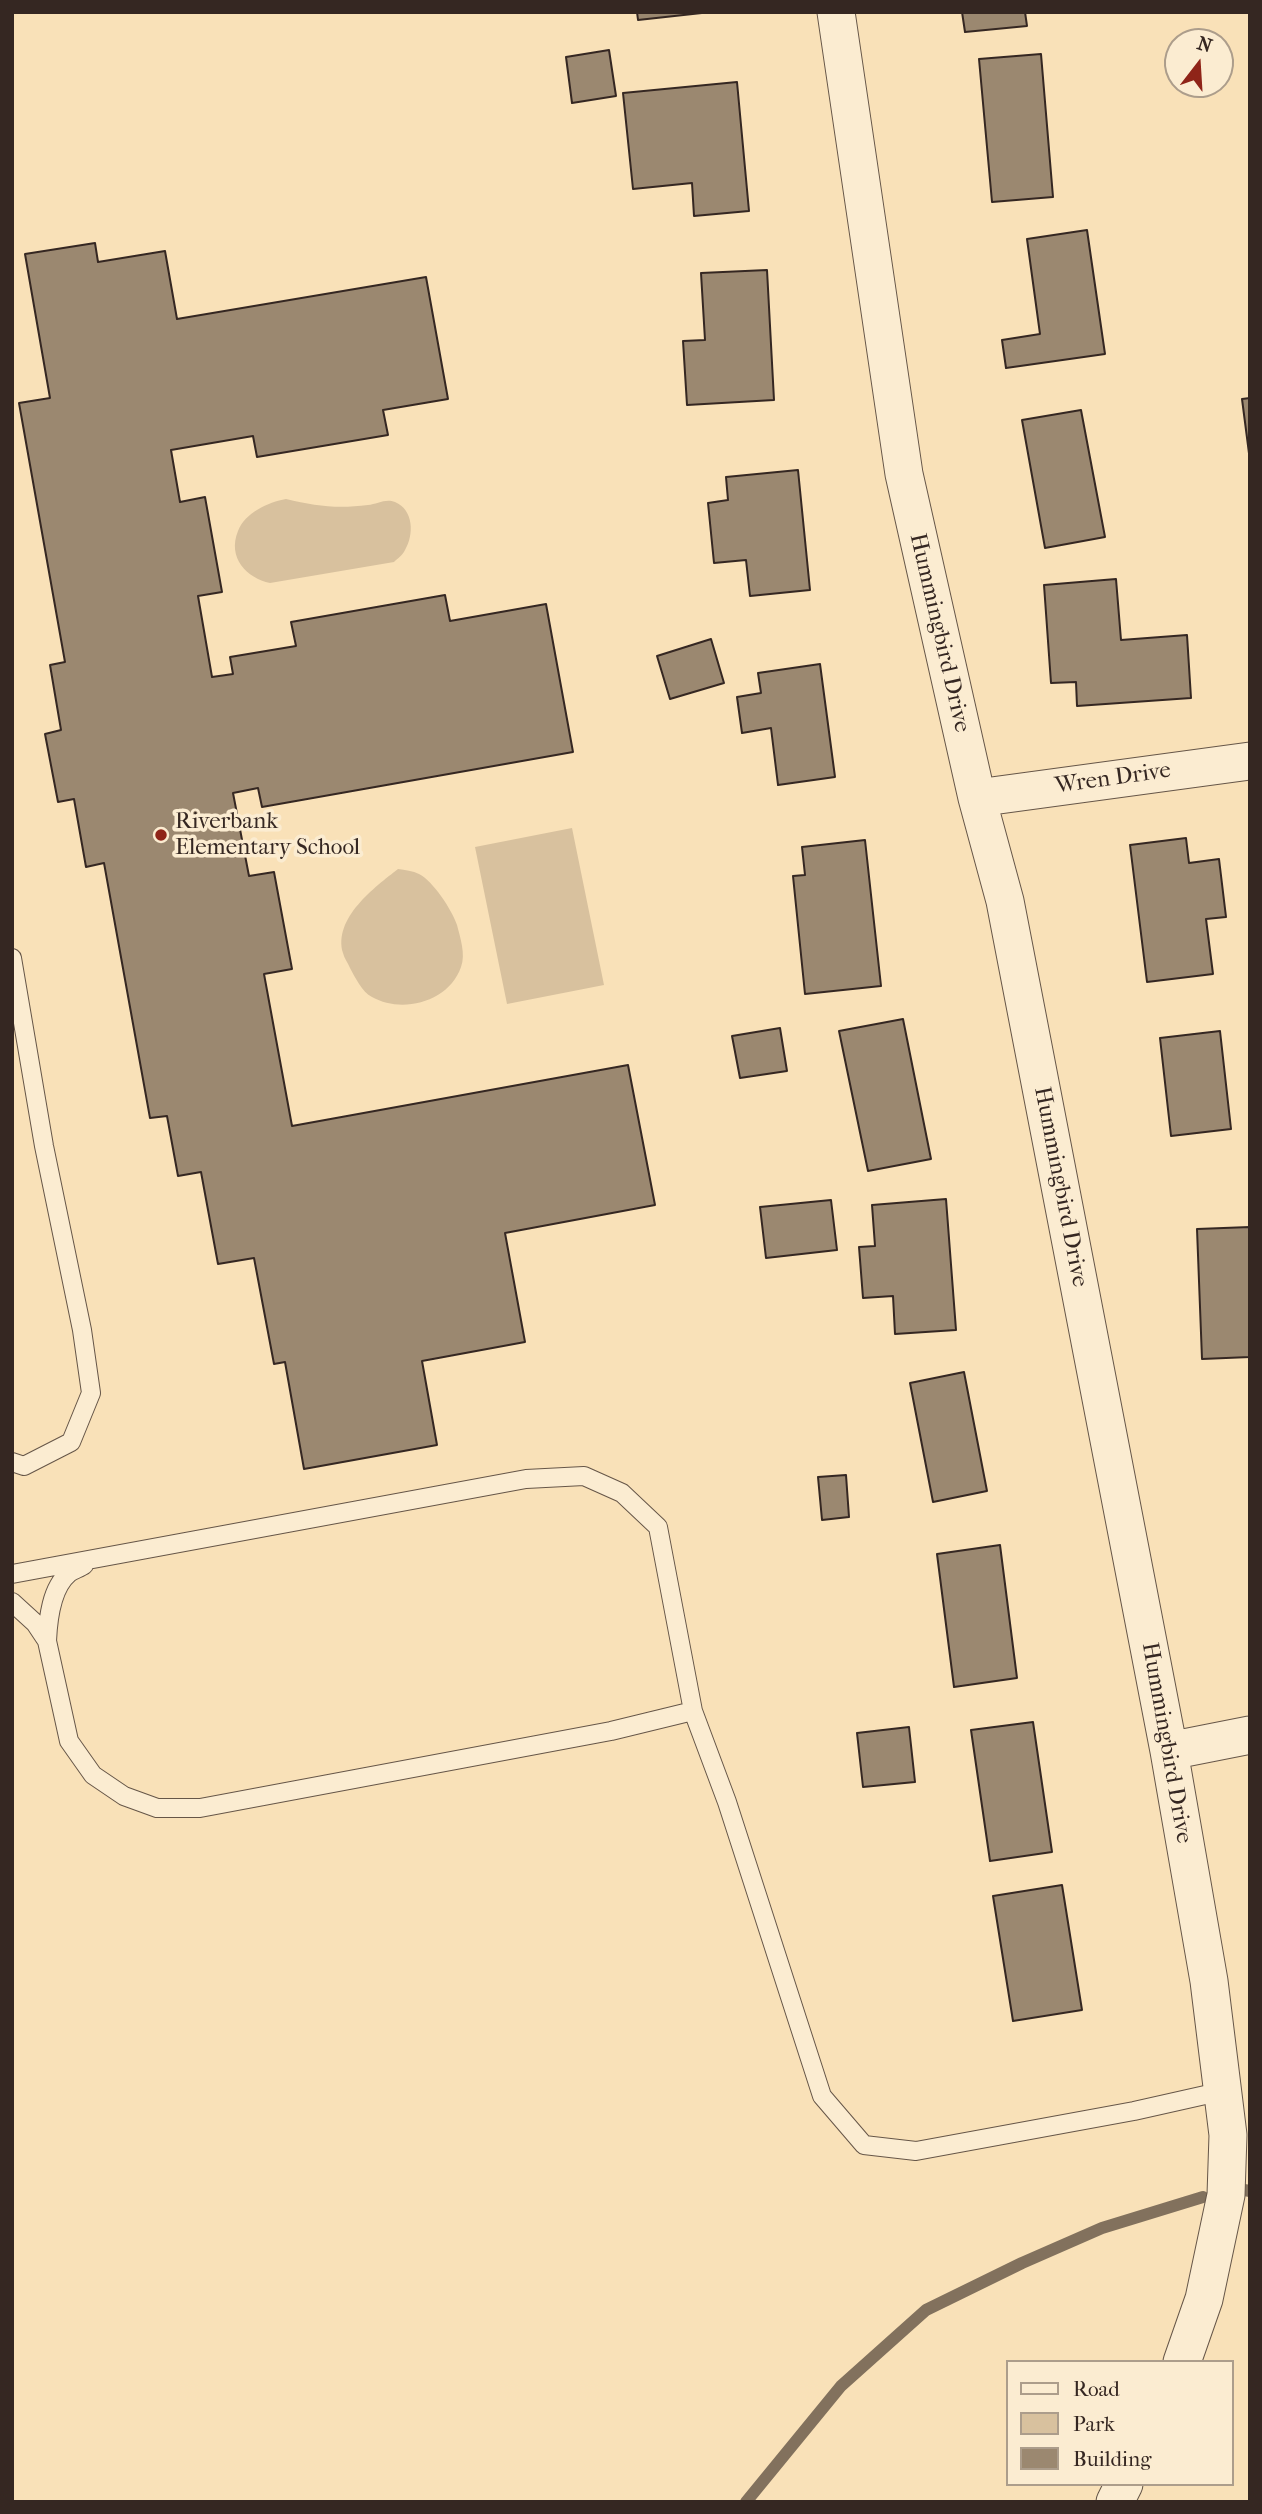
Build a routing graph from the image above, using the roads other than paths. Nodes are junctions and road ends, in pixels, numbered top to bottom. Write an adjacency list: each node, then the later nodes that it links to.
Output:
1 (836, 12): 3 (street, Hummingbird Drive)
2 (1250, 761): 3 (street, Wren Drive)
3 (976, 799): 12 (street, Hummingbird Drive)
4 (12, 958): 5 (lane)
5 (12, 1462)
6 (97, 1559): 7 (lane); 9 (lane); 10 (lane)
7 (12, 1574)
8 (12, 1602): 9 (lane)
9 (47, 1641): 10 (lane)
10 (692, 1711): 13 (lane)
11 (1250, 1735): 12 (street)
12 (1169, 1751): 13 (street, Hummingbird Drive)
13 (1223, 2091): 14 (street, Hummingbird Drive)
14 (1183, 2360)
15 (1123, 2486): 16 (street)
16 (1115, 2502)

